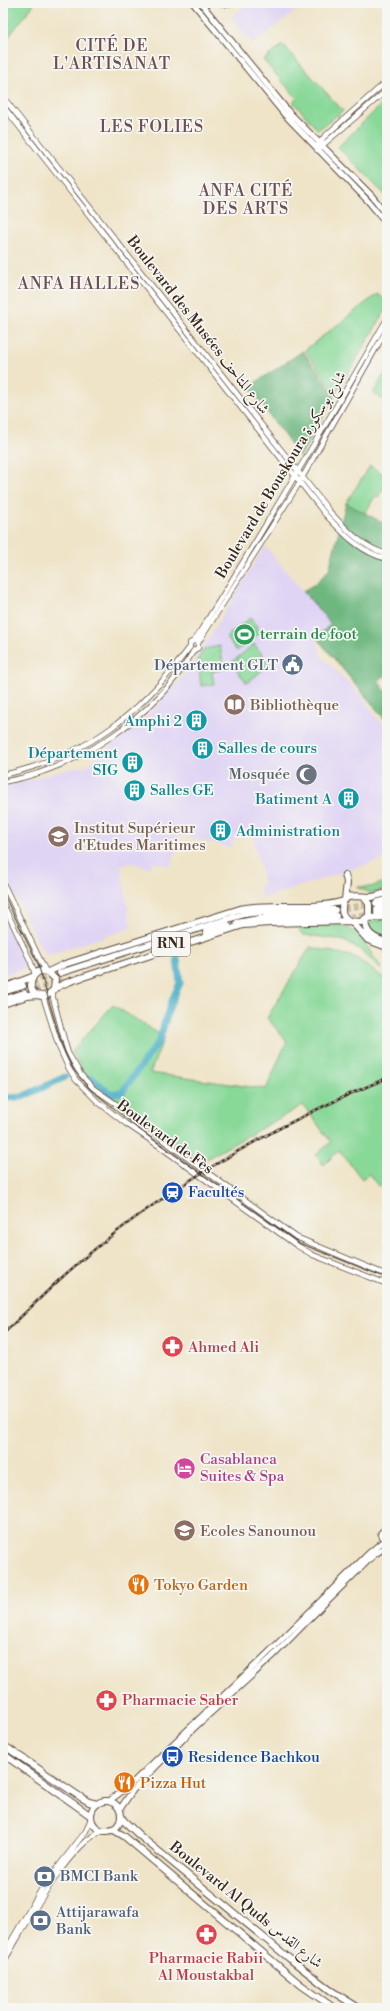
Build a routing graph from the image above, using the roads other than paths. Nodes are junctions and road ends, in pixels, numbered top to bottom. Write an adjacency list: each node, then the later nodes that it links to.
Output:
1 (193, 3): 7 (main road)
2 (200, 3): 7 (main road)
3 (387, 81): 7 (street)
4 (387, 90): 7 (street)
5 (3, 97): 12 (street, Boulevard des Musées شارع المتاحف)
6 (3, 106): 14 (street, Boulevard des Musées شارع المتاحف)
7 (319, 147): 8 (main road); 9 (main road)
8 (387, 215)
9 (387, 224)
10 (387, 319): 12 (street, Boulevard de Bouskoura شارع بوسكورة)
11 (387, 329): 13 (street, Boulevard de Bouskoura شارع بوسكورة)
12 (299, 472): 13 (street, Boulevard des Musées شارع المتاحف); 14 (street, Boulevard de Bouskoura شارع بوسكورة)
13 (302, 476): 15 (street, Boulevard de Bouskoura شارع بوسكورة); 16 (street, Boulevard des Musées شارع المتاحف)
14 (296, 477): 15 (street, Boulevard des Musées شارع المتاحف); 18 (street, Boulevard de Bouskoura شارع بوسكورة)
15 (300, 481): 17 (street, Boulevard des Musées شارع المتاحف); 18 (street, Boulevard de Bouskoura شارع بوسكورة)
16 (387, 554)
17 (387, 559)
18 (196, 642): 19 (street); 19 (street)
19 (192, 649): 20 (street); 21 (street)
20 (3, 775)
21 (3, 782)
22 (344, 875): 23 (main road)
23 (347, 882): 26 (main road); 27 (main road)
24 (3, 883): 40 (street)
25 (387, 893): 26 (main road)
26 (362, 896): 27 (main road); 34 (main road)
27 (345, 900): 35 (main road); 39 (main road)
28 (387, 900): 31 (main road)
29 (3, 904): 42 (street)
30 (387, 905): 31 (main road)
31 (377, 908): 32 (main road)
32 (387, 910)
33 (387, 917): 34 (main road)
34 (367, 918): 35 (main road); 37 (main road)
35 (351, 922): 38 (main road); 46 (main road)
36 (203, 927): 39 (main road); 41 (main road, RN1); 43 (main road, RN1)
37 (387, 942)
38 (387, 947)
39 (65, 964): 40 (main road)
40 (47, 972): 42 (main road); 46 (main road)
41 (60, 973)
42 (33, 976): 45 (main road); 49 (main road)
43 (63, 980)
44 (22, 986): 47 (main road)
45 (3, 988)
46 (54, 990): 49 (main road); 52 (street, Boulevard de Fès)
47 (3, 992)
48 (25, 993): 50 (main road)
49 (40, 996): 51 (main road); 53 (street, Boulevard de Fès)
50 (3, 1000)
51 (3, 1004)
52 (387, 1275)
53 (387, 1284)
54 (387, 1527): 55 (main road)
55 (386, 1539): 59 (main road)
56 (387, 1546): 61 (main road)
57 (3, 1745): 60 (main road)
58 (3, 1754): 63 (main road)
59 (109, 1801): 60 (main road); 61 (main road)
60 (97, 1804): 63 (main road)
61 (120, 1809): 62 (main road)
62 (121, 1816): 64 (main road); 69 (main road, Boulevard Al Quds شارع القدس)
63 (91, 1817): 65 (main road); 66 (street)
64 (112, 1829): 65 (main road); 68 (main road, Boulevard Al Quds شارع القدس)
65 (103, 1830): 67 (street)
66 (3, 1956)
67 (3, 1963)
68 (334, 2008)
69 (359, 2008)

